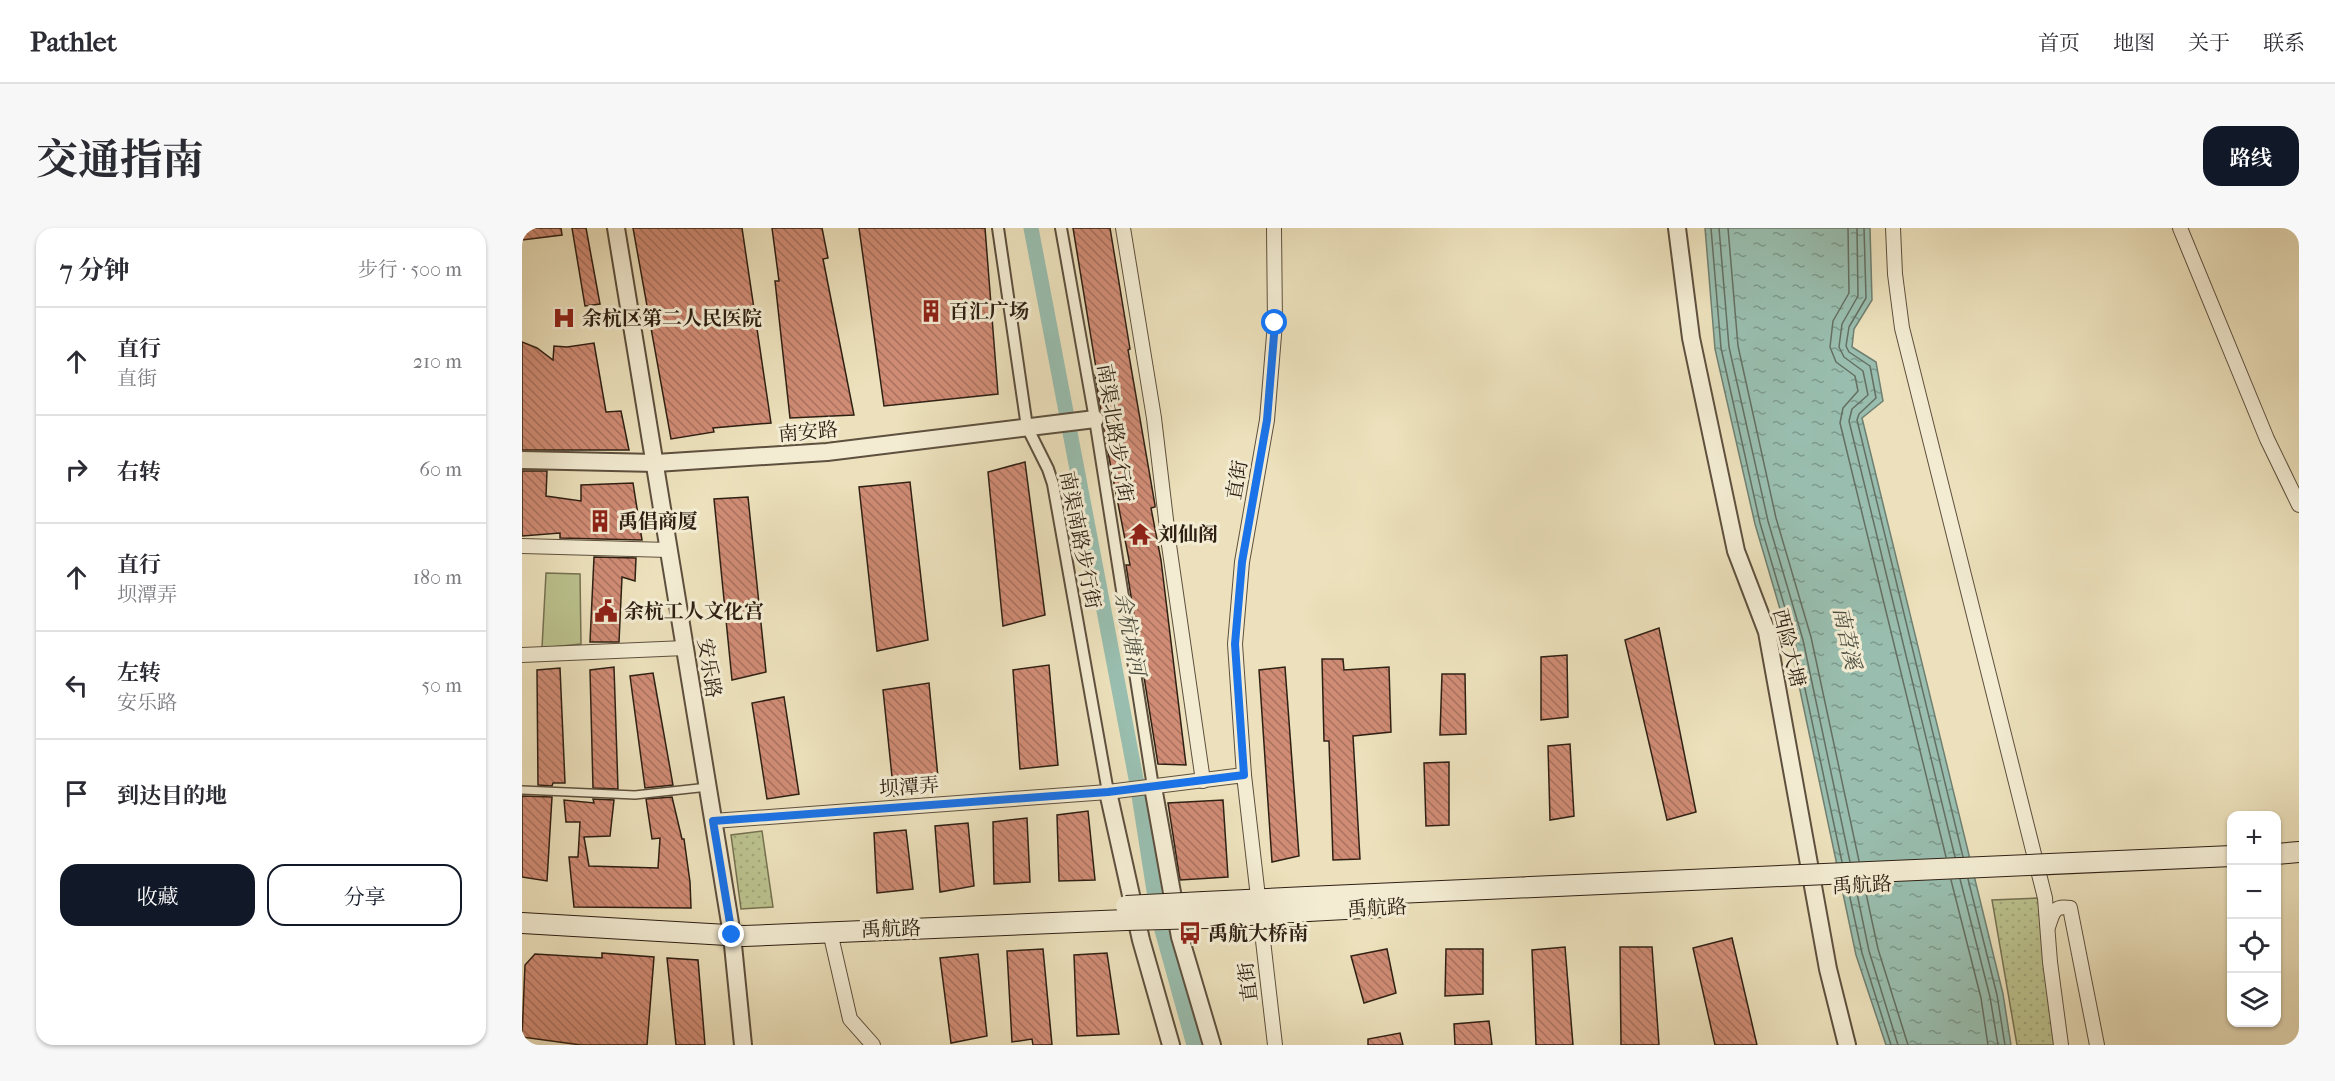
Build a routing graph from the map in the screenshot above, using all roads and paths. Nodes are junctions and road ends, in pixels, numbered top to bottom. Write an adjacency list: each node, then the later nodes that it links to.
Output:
1 (616, 228): 12 (street, 安乐路)
2 (998, 228): 10 (street, 南渠南路步行街)
3 (1061, 228): 9 (street, 南渠北路步行街)
4 (1123, 228): 19 (street)
5 (1274, 228): 18 (street, 直街)
6 (1677, 228): 44 (street, 西险大塘)
7 (1893, 228): 36 (street)
8 (2180, 228): 13 (street)
9 (1095, 419): 10 (street, 南安路); 21 (street, 南渠北路步行街)
10 (1031, 427): 12 (street, 南安路); 23 (street, 南渠南路步行街)
11 (522, 460): 12 (street, 南安路)
12 (656, 463): 15 (street, 安乐路)
13 (2299, 505)
14 (522, 546): 15 (street)
15 (669, 550): 16 (street, 安乐路)
16 (685, 648): 17 (street); 20 (street, 安乐路)
17 (522, 655)
18 (1244, 775): 19 (street, 坝潭弄); 32 (street, 直街)
19 (1203, 781): 21 (street, 坝潭弄)
20 (708, 787): 22 (lane); 24 (street, 安乐路)
21 (1150, 788): 23 (street, 坝潭弄); 42 (street)
22 (522, 790)
23 (1108, 792): 24 (street, 坝潭弄); 41 (street)
24 (713, 821): 37 (street, 安乐路)
25 (2299, 852): 26 (main road)
26 (2281, 854)
27 (2227, 856): 31 (main road, bridge)
28 (2299, 865): 29 (main road)
29 (2281, 866)
30 (2227, 867): 31 (main road, 禹航路, bridge)
31 (1308, 904): 32 (main road, 禹航路)
32 (1259, 907): 33 (main road, 禹航路, bridge); 43 (street, 直街)
33 (1126, 913): 37 (main road, 禹航路); 38 (main road, 禹航路)
34 (522, 914): 37 (main road, 禹航路)
35 (522, 923): 37 (main road, 禹航路)
36 (2047, 929): 45 (street); 46 (street)
37 (731, 930): 38 (main road, 禹航路); 39 (street, 安乐路)
38 (830, 932): 40 (street)
39 (743, 1045)
40 (873, 1045)
41 (1171, 1045)
42 (1212, 1045)
43 (1275, 1045)
44 (1847, 1045)
45 (2061, 1045)
46 (2097, 1045)

